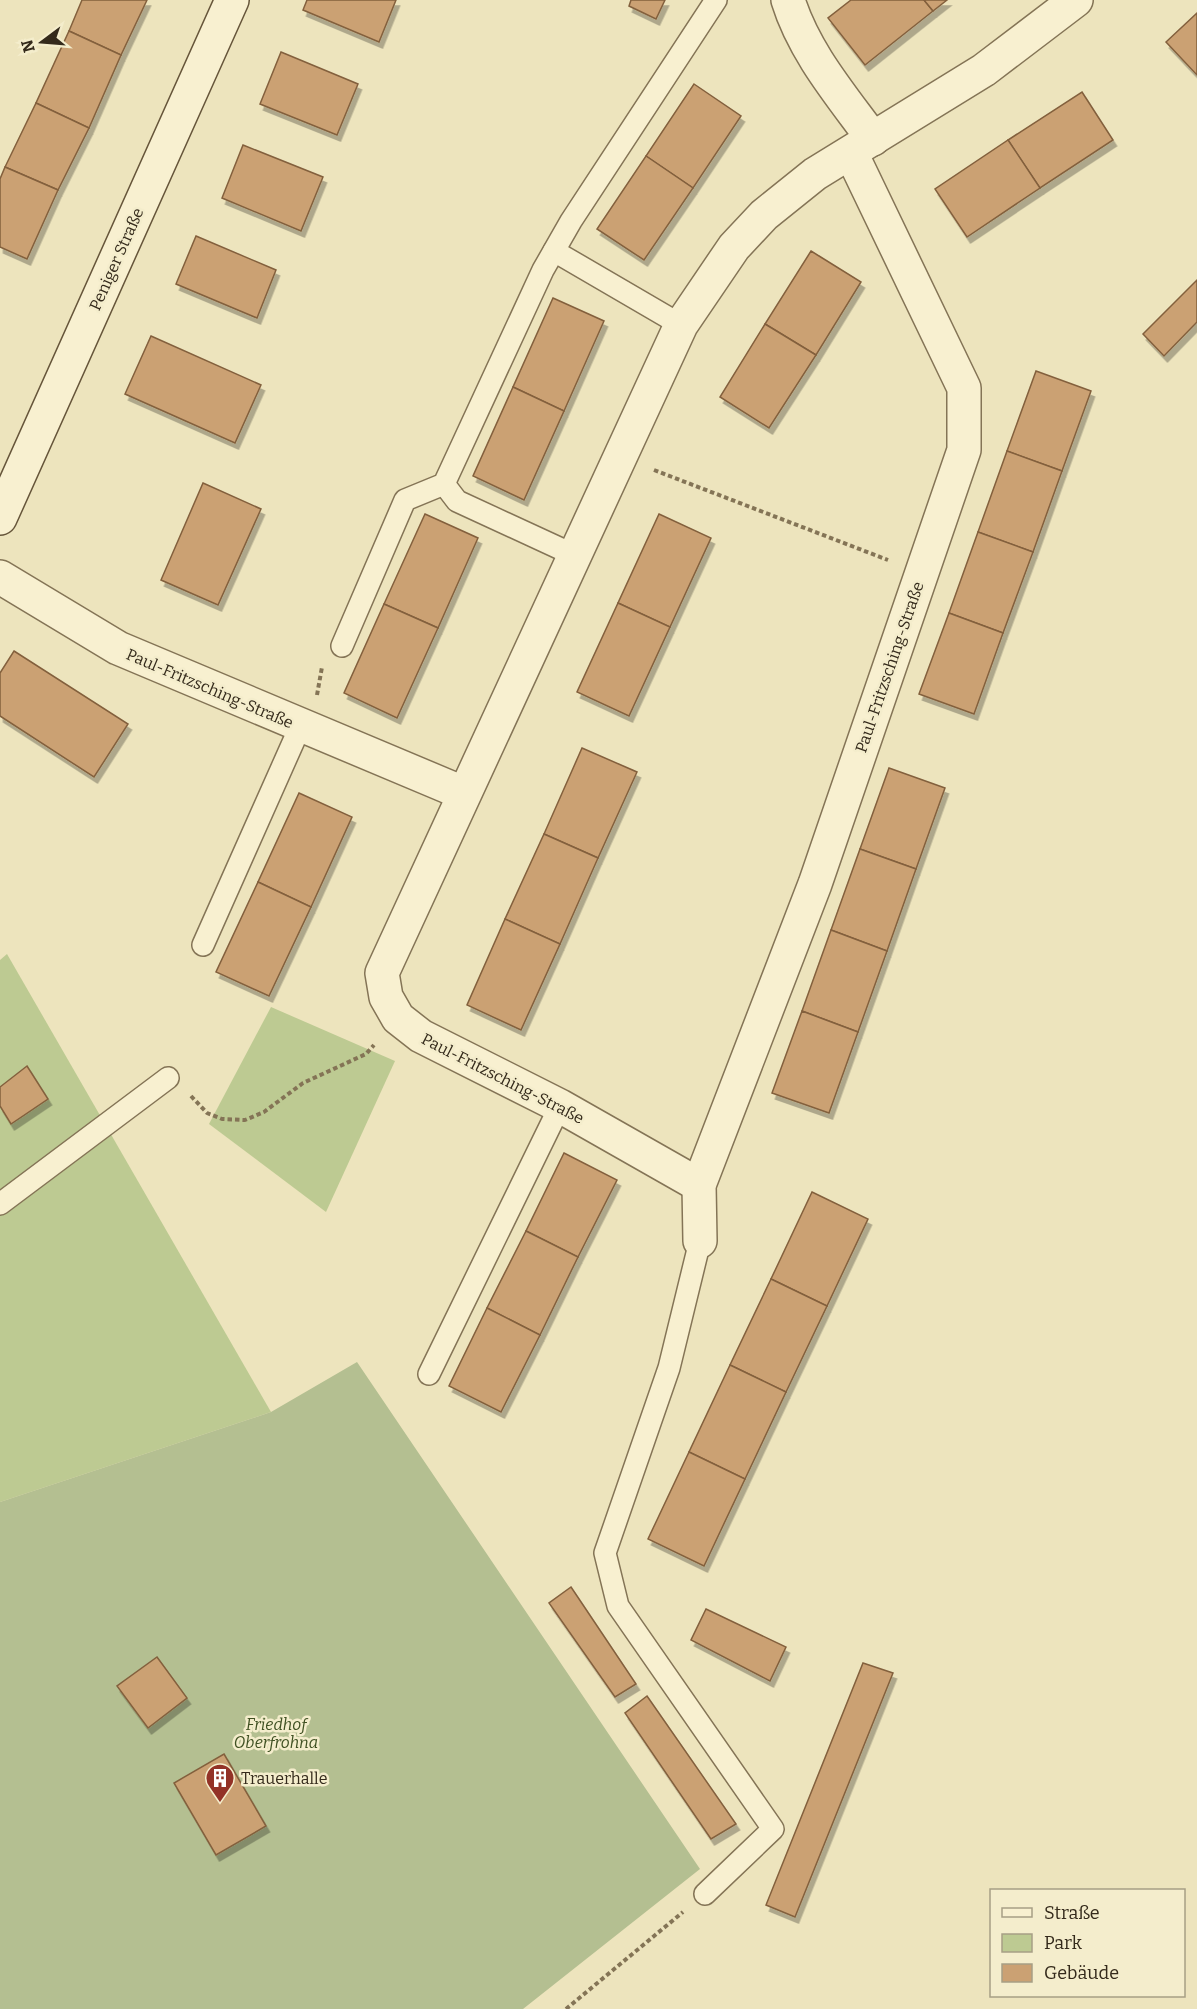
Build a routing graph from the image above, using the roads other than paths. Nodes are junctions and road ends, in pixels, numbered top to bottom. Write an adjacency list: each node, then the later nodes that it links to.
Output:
1 (232, 0): 9 (street, Peniger Straße)
2 (716, 0): 6 (lane)
3 (788, 0): 5 (street, Paul-Fritzsching-Straße)
4 (1076, 0): 5 (street, Paul-Fritzsching-Straße)
5 (862, 146): 7 (street, Paul-Fritzsching-Straße); 18 (street, Paul-Fritzsching-Straße)
6 (554, 250): 7 (lane); 8 (lane)
7 (681, 325): 10 (street, Paul-Fritzsching-Straße)
8 (444, 484): 10 (lane); 12 (lane)
9 (4, 499)
10 (574, 555): 14 (street, Paul-Fritzsching-Straße)
11 (0, 577): 13 (street, Paul-Fritzsching-Straße)
12 (342, 646)
13 (304, 728): 14 (street, Paul-Fritzsching-Straße); 15 (lane)
14 (463, 793): 17 (street, Paul-Fritzsching-Straße)
15 (203, 945)
16 (168, 1078): 19 (lane)
17 (560, 1106): 18 (street, Paul-Fritzsching-Straße); 21 (lane)
18 (699, 1185): 20 (street, Paul-Fritzsching-Straße)
19 (0, 1204)
20 (700, 1241): 22 (lane)
21 (429, 1374)
22 (705, 1894)

